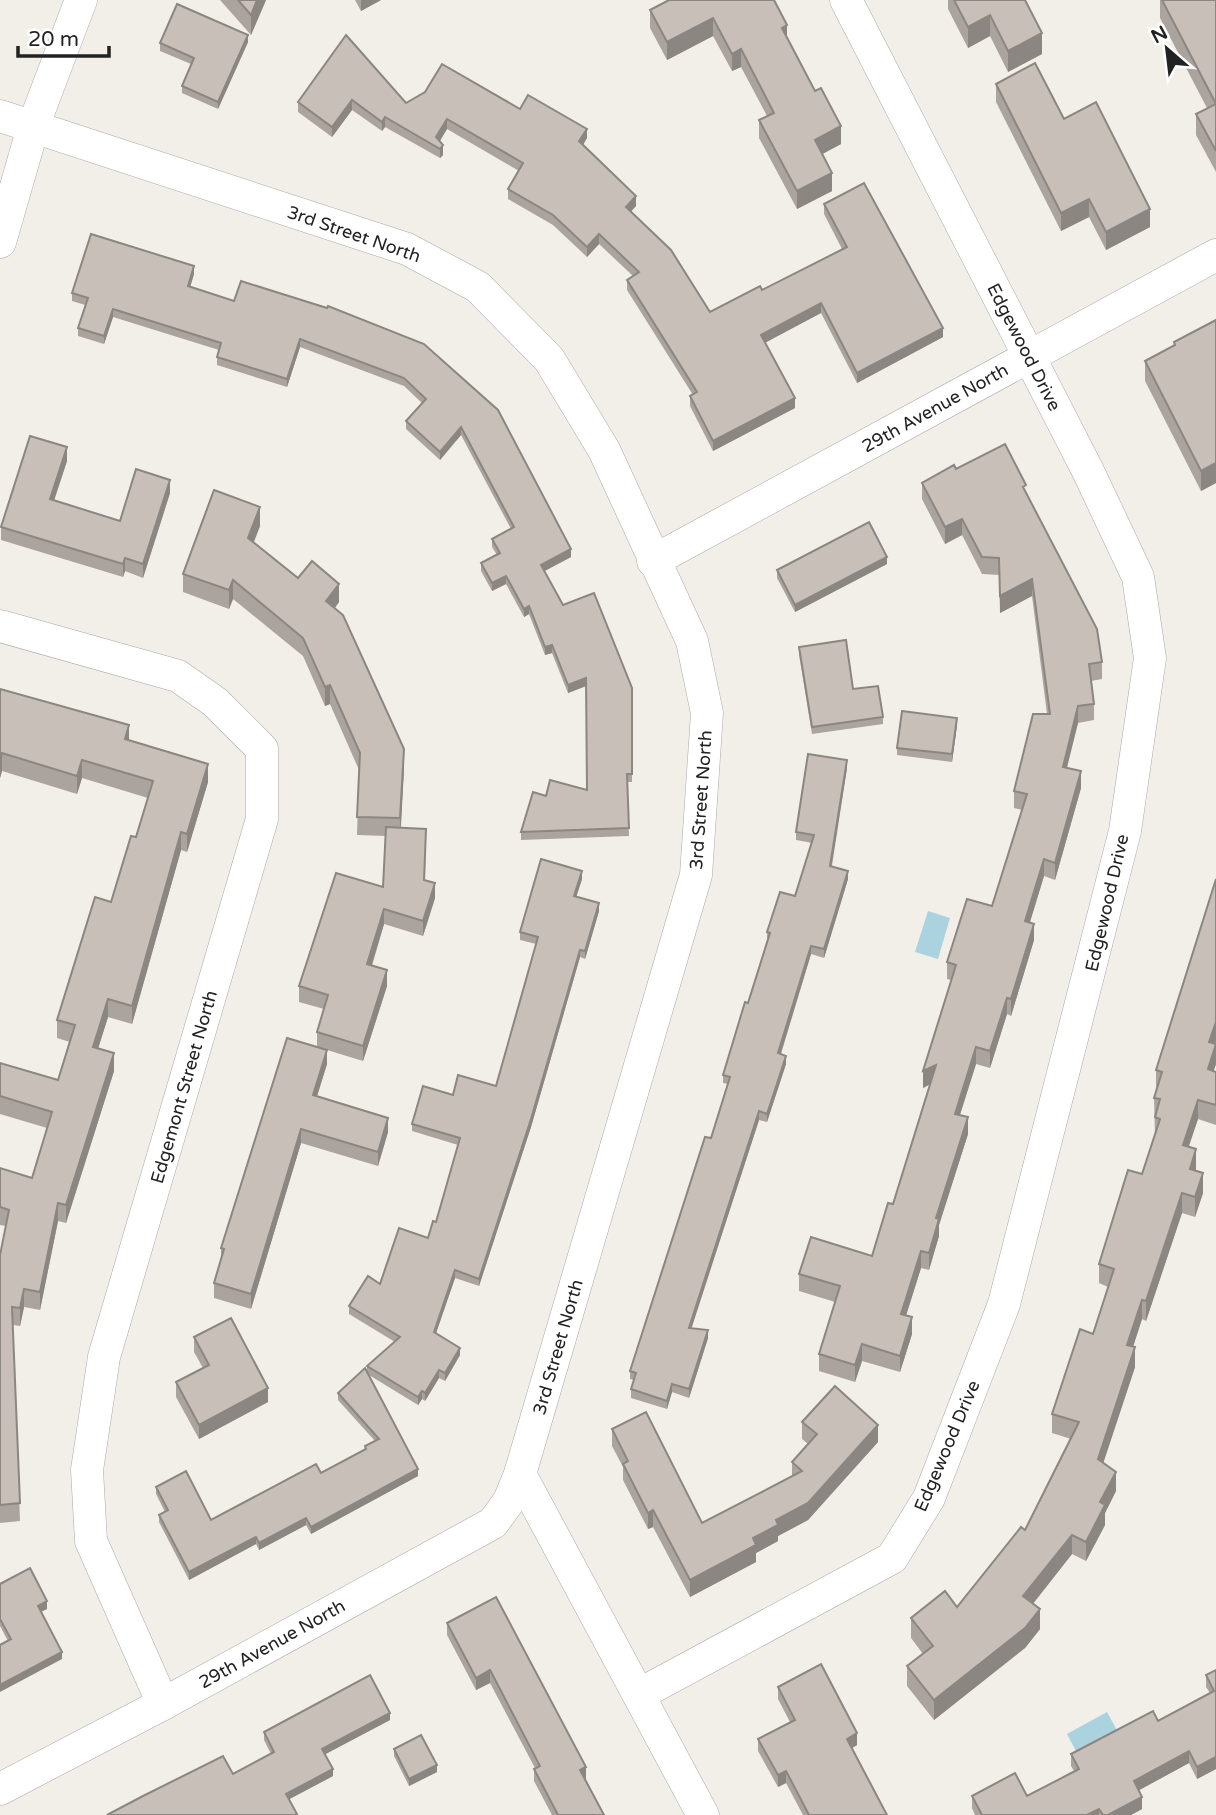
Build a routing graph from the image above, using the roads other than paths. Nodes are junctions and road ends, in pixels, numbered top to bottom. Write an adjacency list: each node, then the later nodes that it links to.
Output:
1 (80, 0): 4 (street)
2 (846, 0): 7 (street, Edgewood Drive)
3 (0, 116): 4 (street, 3rd Street North)
4 (34, 124): 5 (street); 8 (street, 3rd Street North)
5 (0, 242)
6 (1216, 255): 7 (street, 29th Avenue North)
7 (1029, 357): 8 (street, 29th Avenue North); 11 (street, Edgewood Drive)
8 (653, 561): 10 (street, 3rd Street North)
9 (0, 626): 12 (street, Edgemont Street North)
10 (520, 1474): 11 (street); 12 (street, 29th Avenue North)
11 (640, 1694): 14 (street)
12 (163, 1704): 13 (street, 29th Avenue North)
13 (0, 1789)
14 (703, 1815)

